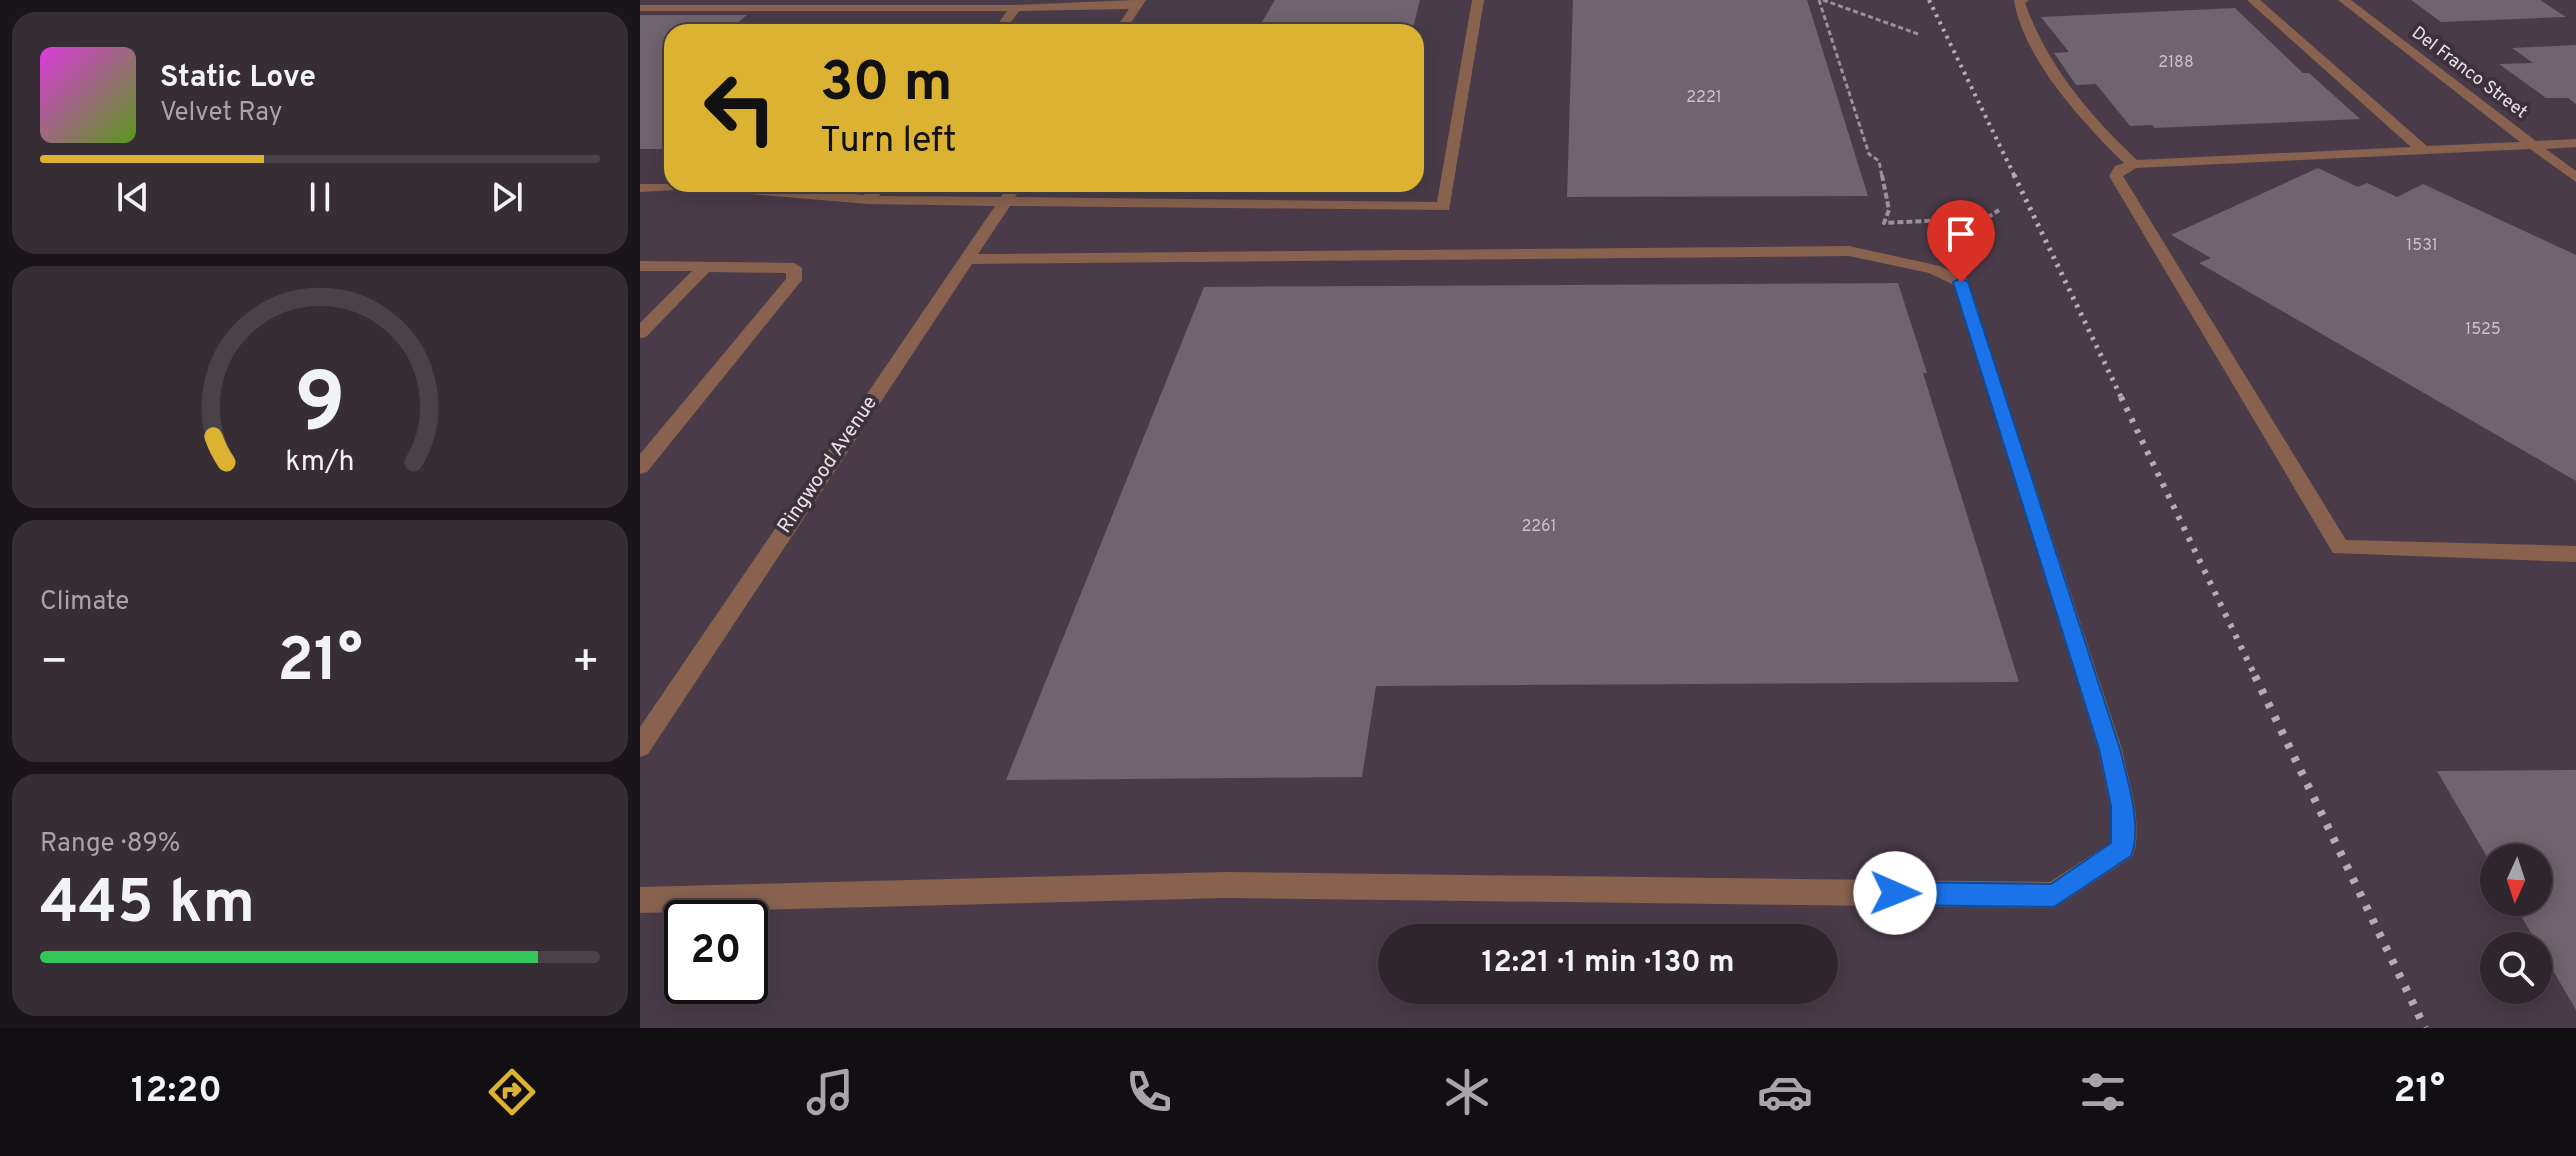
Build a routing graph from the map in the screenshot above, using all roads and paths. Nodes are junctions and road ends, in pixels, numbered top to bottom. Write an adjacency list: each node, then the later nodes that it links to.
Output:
1 (1478, 0): 23 (street)
2 (1821, 0): 11 (path); 24 (path)
3 (2023, 0): 15 (street)
4 (2253, 0): 14 (street)
5 (2344, 0): 13 (street, Del Franco Street)
6 (1139, 2): 8 (street); 10 (street)
7 (640, 8): 8 (street)
8 (1016, 8): 9 (street)
9 (1004, 24)
10 (1124, 24)
11 (1918, 34)
12 (2576, 143): 13 (street)
13 (2534, 145): 14 (street); 16 (street, Del Franco Street)
14 (2423, 150): 15 (street)
15 (2134, 164): 30 (street)
16 (2576, 178)
17 (664, 187): 18 (street)
18 (640, 188)
19 (773, 192): 22 (street)
20 (874, 192): 22 (street)
21 (1012, 192): 23 (street, Ringwood Avenue)
22 (868, 200): 23 (street)
23 (1004, 203): 25 (street, Ringwood Avenue)
24 (1999, 210)
25 (966, 259): 31 (street, Ringwood Avenue); 32 (street)
26 (640, 266): 27 (street)
27 (705, 267): 28 (street); 29 (street)
28 (640, 333)
29 (640, 467)
30 (2576, 554)
31 (640, 747)
32 (640, 900)

